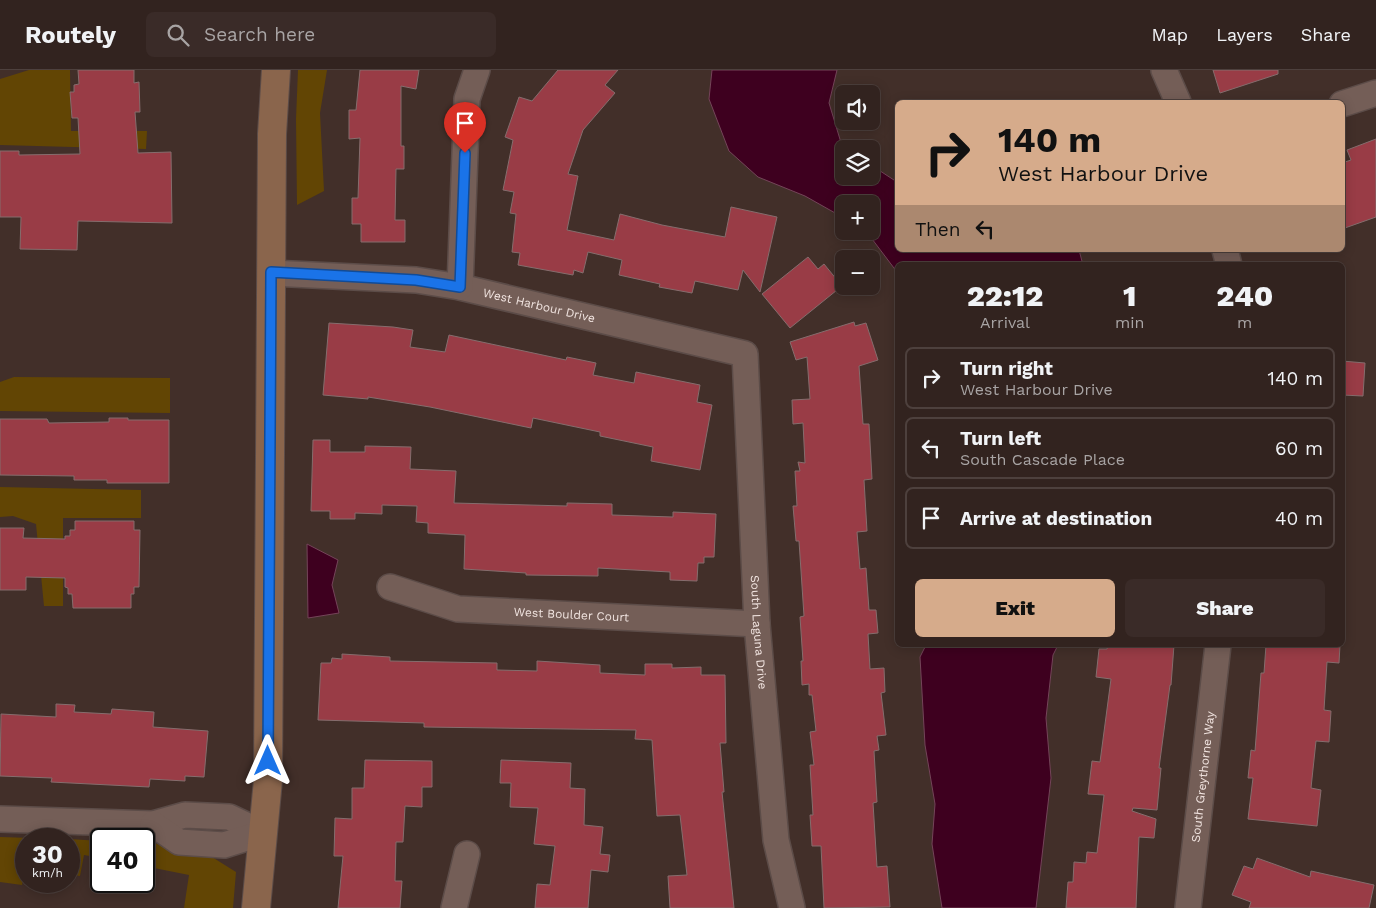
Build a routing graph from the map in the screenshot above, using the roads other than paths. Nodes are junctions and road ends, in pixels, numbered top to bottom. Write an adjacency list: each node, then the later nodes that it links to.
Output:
1 (276, 70): 7 (street)
2 (477, 70): 8 (street)
3 (1164, 70): 5 (street)
4 (1376, 93): 6 (street)
5 (1177, 100)
6 (1345, 103)
7 (271, 272): 8 (street, West Harbour Drive); 14 (street)
8 (460, 287): 9 (street, West Harbour Drive)
9 (745, 354): 11 (street, South Laguna Drive)
10 (390, 587): 11 (street, West Boulder Court)
11 (757, 624): 18 (street, South Laguna Drive)
12 (1218, 647): 19 (street, South Greythorne Way)
13 (0, 819): 14 (street)
14 (263, 833): 16 (street)
15 (468, 854): 17 (street)
16 (256, 908)
17 (454, 908)
18 (792, 908)
19 (1188, 908)

